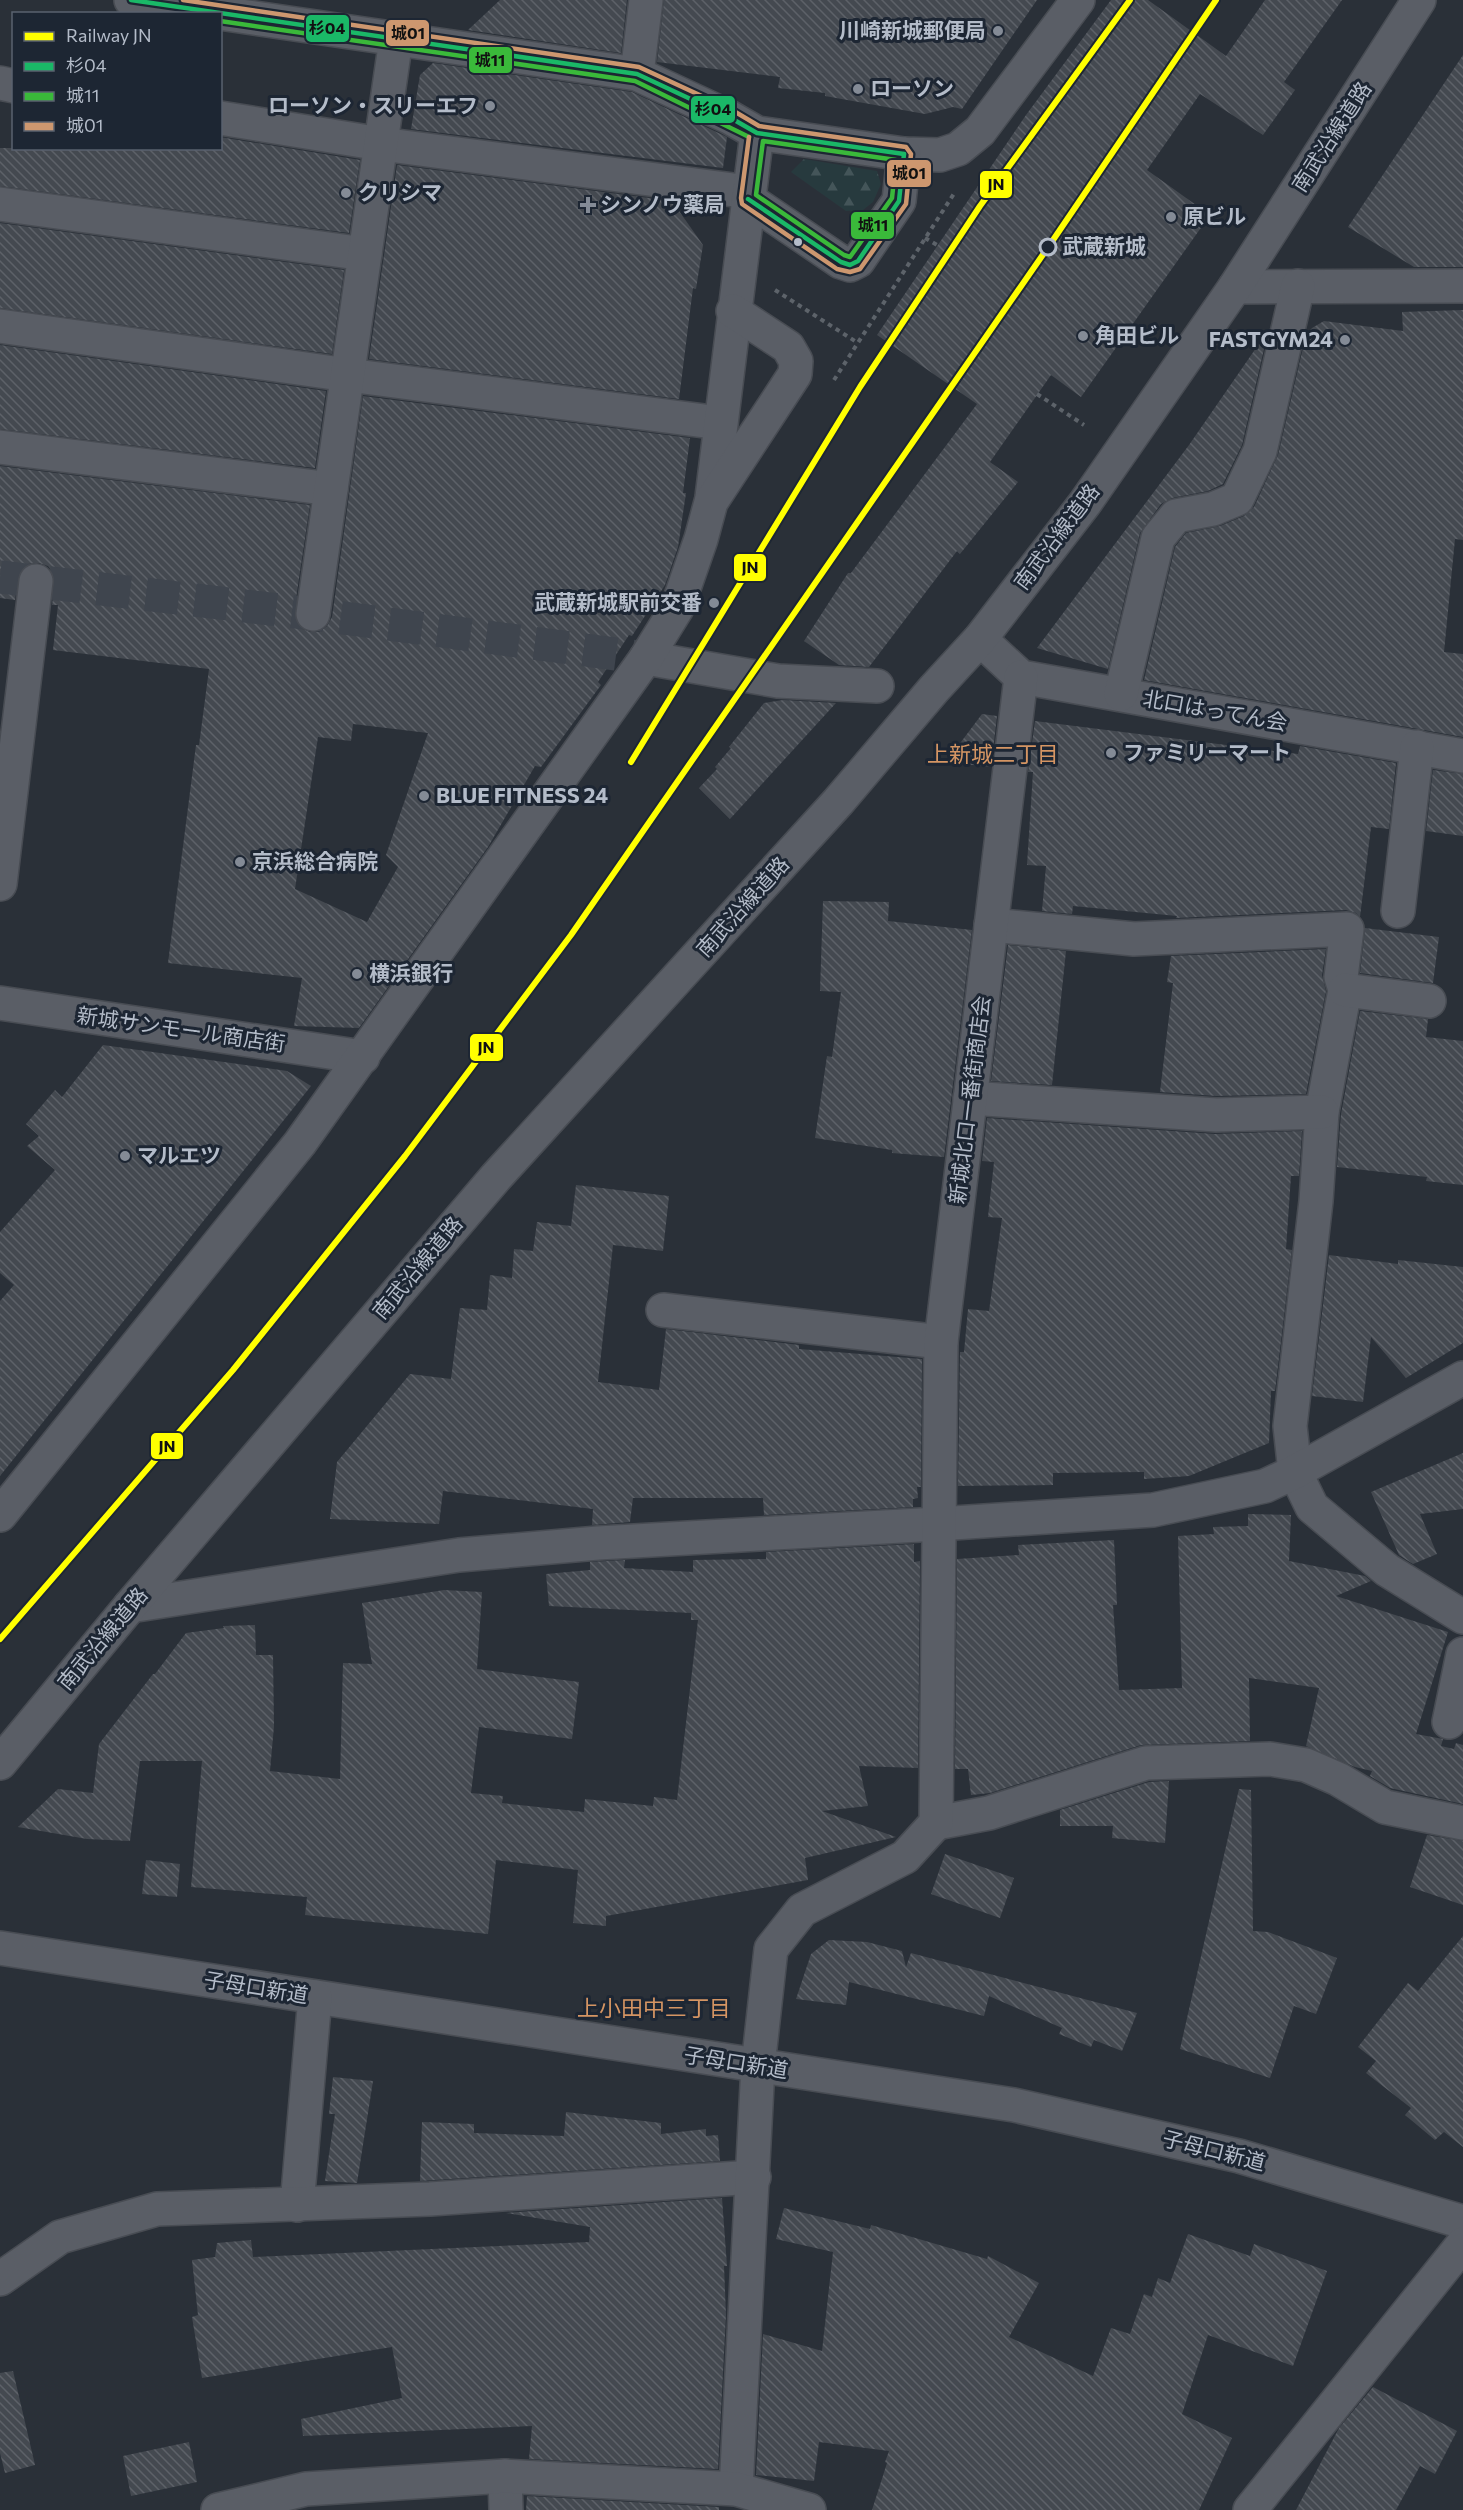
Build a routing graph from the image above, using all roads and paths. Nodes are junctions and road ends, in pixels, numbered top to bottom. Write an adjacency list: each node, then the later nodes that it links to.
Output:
1 (131, 0): 5 (street)
2 (646, 0): 8 (street)
3 (1078, 0): 12 (street)
4 (1419, 0): 22 (street, 南武沿線道路)
5 (213, 12)
6 (222, 13): 7 (street)
7 (396, 39): 8 (street); 11 (street)
8 (637, 74): 10 (street)
9 (222, 118): 11 (street)
10 (757, 133): 12 (street); 14 (street)
11 (381, 144): 14 (street); 18 (street)
12 (904, 154): 14 (street)
13 (955, 192): 16 (path)
14 (748, 196): 23 (street)
15 (0, 204): 18 (street)
16 (925, 238): 17 (path); 25 (path)
17 (937, 245)
18 (365, 254): 26 (street)
19 (766, 284): 25 (path)
20 (1298, 286): 21 (street); 22 (street); 40 (street)
21 (1463, 286)
22 (1235, 287): 36 (street, 南武沿線道路)
23 (734, 311): 29 (street); 33 (street)
24 (0, 326): 26 (street)
25 (858, 343): 27 (path)
26 (348, 375): 29 (street); 32 (street)
27 (832, 382)
28 (1037, 394): 30 (path)
29 (720, 423): 33 (street)
30 (1084, 424)
31 (0, 447): 32 (street)
32 (331, 489): 35 (street)
33 (711, 502): 37 (street)
34 (36, 581): 43 (street)
35 (314, 614)
36 (980, 639): 38 (street); 59 (street, 南武沿線道路)
37 (646, 658): 39 (street); 50 (street)
38 (1021, 677): 40 (street, 北口はってん会); 46 (street, 新城北口一番街商店会)
39 (877, 686)
40 (1121, 694): 41 (street, 北口はってん会)
41 (1417, 747): 42 (street, 北口はってん会); 45 (street)
42 (1463, 756)
43 (5, 790): 44 (street)
44 (0, 884)
45 (1398, 911)
46 (991, 925): 47 (street); 51 (street, 新城北口一番街商店会)
47 (1345, 990): 48 (street); 52 (street)
48 (1429, 1001)
49 (0, 1003): 50 (street, 新城サンモール商店街)
50 (363, 1057): 57 (street)
51 (970, 1098): 52 (street); 54 (street, 新城北口一番街商店会)
52 (1322, 1112): 56 (street)
53 (663, 1310): 54 (street)
54 (940, 1342): 58 (street, 新城北口一番街商店会)
55 (1463, 1378): 56 (street)
56 (1295, 1473): 58 (street); 60 (street)
57 (0, 1515)
58 (938, 1524): 59 (street); 64 (street, 新城北口一番街商店会)
59 (130, 1606): 63 (street, 南武沿線道路)
60 (1463, 1617)
61 (1463, 1654): 62 (street)
62 (1449, 1722)
63 (0, 1763)
64 (936, 1823): 65 (street); 68 (street)
65 (1463, 1823)
66 (0, 1948): 67 (street, 子母口新道)
67 (315, 1997): 68 (street, 子母口新道); 70 (street)
68 (758, 2066): 69 (street); 71 (street, 子母口新道)
69 (754, 2177): 70 (street); 75 (street)
70 (297, 2205): 73 (street)
71 (1463, 2222)
72 (1463, 2244): 79 (street)
73 (0, 2279)
74 (506, 2476): 75 (street); 76 (street); 77 (street)
75 (736, 2489): 78 (street)
76 (218, 2510)
77 (506, 2510)
78 (809, 2510)
79 (1250, 2510)

